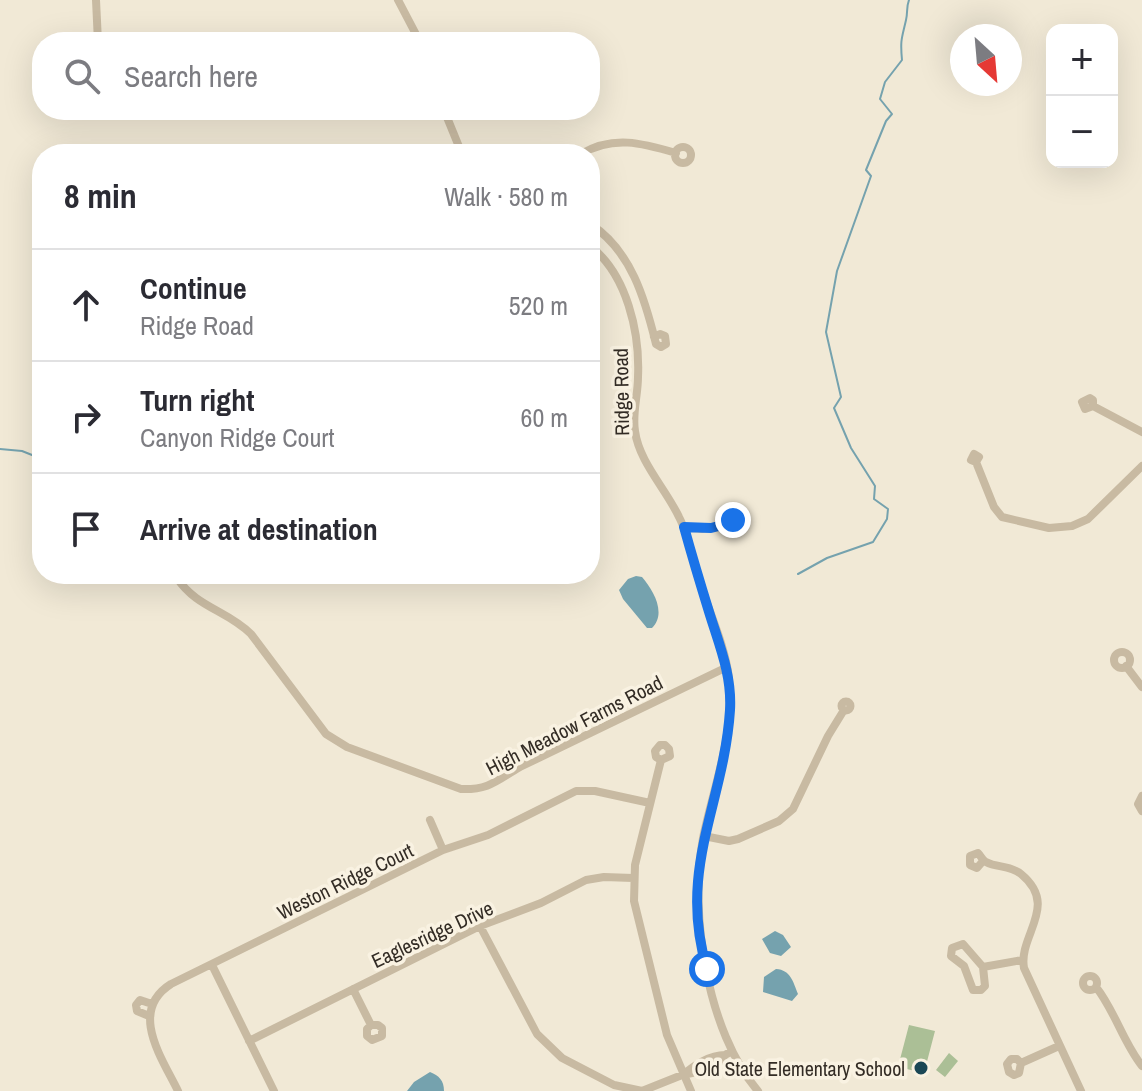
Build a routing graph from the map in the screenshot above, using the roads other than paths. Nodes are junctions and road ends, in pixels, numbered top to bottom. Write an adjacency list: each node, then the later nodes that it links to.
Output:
1 (96, 0): 3 (street)
2 (398, 0): 4 (street)
3 (98, 32)
4 (415, 32)
5 (448, 120): 6 (street)
6 (458, 144)
7 (600, 145): 8 (street)
8 (676, 153)
9 (600, 231): 11 (street)
10 (600, 255): 17 (street, Ridge Road)
11 (654, 337)
12 (1093, 406): 13 (street)
13 (1142, 432)
14 (976, 462): 15 (street)
15 (1142, 466)
16 (734, 522): 17 (street)
17 (684, 527): 20 (street, Ridge Road)
18 (181, 584): 20 (street, High Meadow Farms Road)
19 (1126, 666): 21 (street)
20 (727, 667): 28 (street, Ridge Road)
21 (1142, 687)
22 (844, 710): 28 (street)
23 (661, 760): 25 (street)
24 (1142, 796): 26 (street)
25 (650, 803): 29 (street, Weston Ridge Court); 31 (street)
26 (1142, 811)
27 (430, 820): 29 (street)
28 (704, 836): 43 (street, Ridge Road)
29 (443, 850): 34 (street, Weston Ridge Court)
30 (983, 861): 33 (street)
31 (633, 878): 32 (street, Eaglesridge Drive); 46 (street)
32 (480, 926): 37 (street, Eaglesridge Drive); 46 (street)
33 (1022, 960): 35 (street); 42 (street)
34 (212, 965): 38 (street, Weston Ridge Court); 41 (street)
35 (983, 967): 35 (street)
36 (1096, 987): 45 (street)
37 (353, 989): 40 (street); 41 (street, Eaglesridge Drive)
38 (152, 1004): 39 (street); 39 (street)
39 (149, 1016): 47 (street)
40 (371, 1025)
41 (249, 1041): 48 (street)
42 (1059, 1046): 44 (street); 51 (street)
43 (728, 1053): 46 (street); 50 (street, Ridge Road)
44 (1021, 1063)
45 (1142, 1066)
46 (682, 1075): 49 (street)
47 (178, 1091)
48 (274, 1091)
49 (691, 1091)
50 (758, 1091)
51 (1081, 1091)

